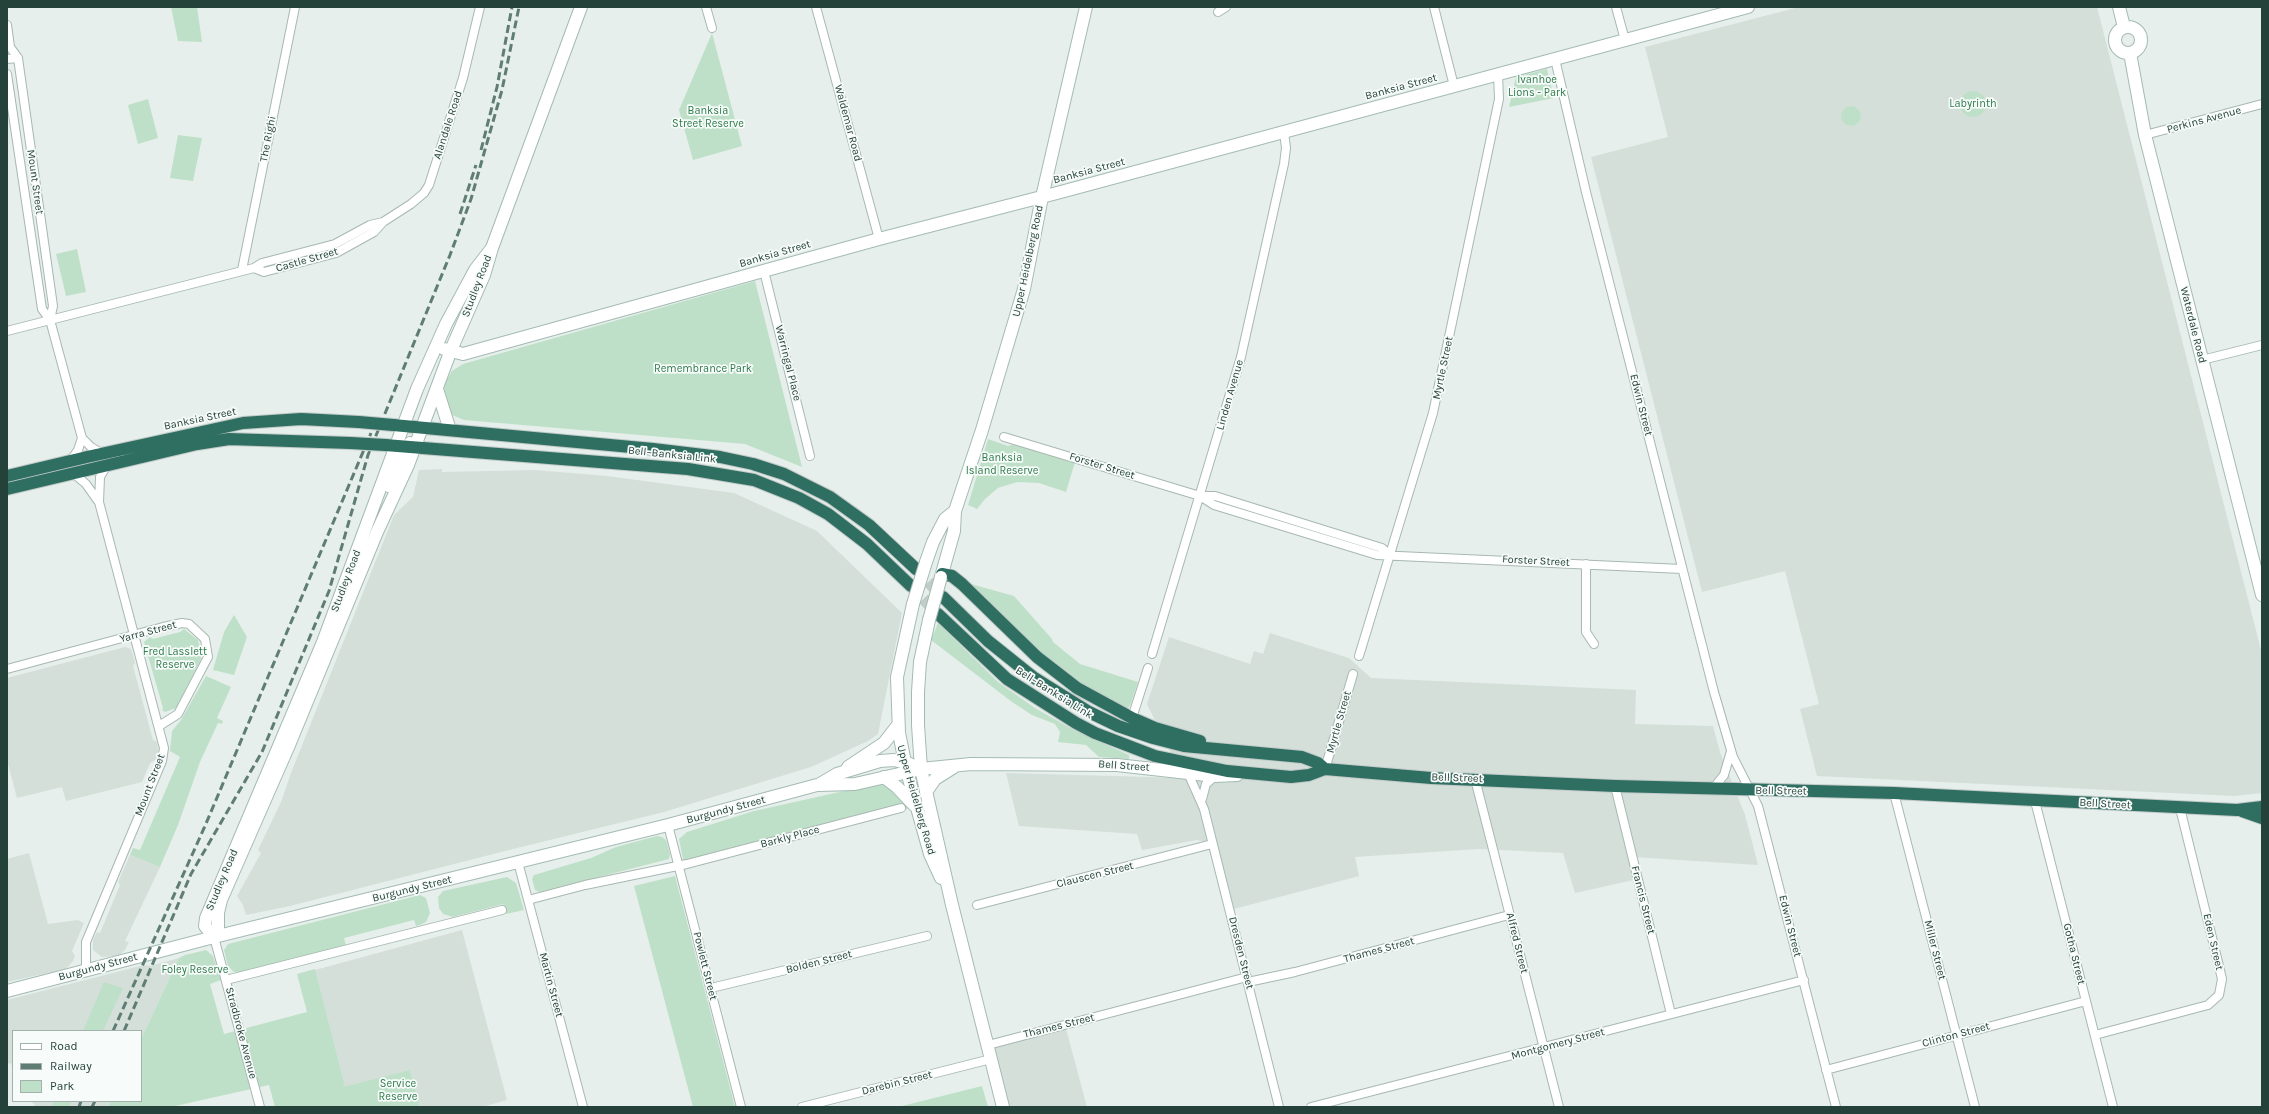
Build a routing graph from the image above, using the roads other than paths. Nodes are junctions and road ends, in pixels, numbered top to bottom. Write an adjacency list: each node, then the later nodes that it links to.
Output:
1 (295, 7): 32 (street, The Righi)
2 (480, 7): 29 (street, Alandale Road)
3 (581, 7): 31 (street, Studley Road)
4 (706, 7): 15 (street)
5 (816, 7): 30 (street, Waldemar Road)
6 (1086, 7): 28 (street, Upper Heidelberg Road)
7 (1226, 7): 12 (street)
8 (1434, 7): 24 (street)
9 (1616, 7): 16 (street)
10 (1748, 7): 16 (street, Banksia Street)
11 (2119, 7): 14 (street)
12 (1218, 12)
13 (7, 25): 17 (street, Mount Street)
14 (2124, 27): 18 (street); 18 (street)
15 (712, 28)
16 (1625, 40): 21 (street, Banksia Street)
17 (8, 51): 19 (street, Mount Street)
18 (2130, 54): 27 (street, Waterdale Road)
19 (18, 58): 20 (street); 34 (street, Mount Street)
20 (7, 59)
21 (1555, 59): 23 (street, Banksia Street); 64 (street, Edwin Street)
22 (7, 74): 34 (street, Mount Street)
23 (1498, 74): 24 (street, Banksia Street); 61 (street, Myrtle Street)
24 (1454, 86): 26 (street, Banksia Street)
25 (2262, 104): 27 (street, Perkins Avenue)
26 (1284, 132): 28 (street, Banksia Street); 55 (street, Linden Avenue)
27 (2145, 135): 39 (street, Waterdale Road)
28 (1042, 197): 30 (street, Banksia Street); 58 (street, Upper Heidelberg Road)
29 (383, 222): 32 (street, Castle Street)
30 (879, 239): 33 (street, Banksia Street)
31 (492, 248): 37 (street, Studley Road); 38 (street, Studley Road)
32 (242, 270): 34 (street, Castle Street)
33 (764, 270): 38 (street, Banksia Street); 49 (street, Warringal Place)
34 (50, 320): 35 (street, Castle Street); 45 (street, Mount Street)
35 (7, 331)
36 (2262, 345): 39 (street)
37 (437, 347): 38 (street, Banksia Street); 41 (street, Studley Road)
38 (451, 350): 40 (street, Studley Road)
39 (2202, 360): 67 (street, Waterdale Road)
40 (437, 389): 42 (street, Studley Road); 43 (street)
41 (398, 426): 42 (highway, Bell–Banksia Link); 46 (street, Studley Road); 48 (highway, Banksia Street, bridge)
42 (421, 428): 43 (highway, Bell–Banksia Link); 47 (street, Studley Road)
43 (450, 430): 63 (highway, Bell–Banksia Link)
44 (1004, 437): 55 (street, Forster Street)
45 (82, 438): 48 (street); 50 (street)
46 (390, 445): 47 (highway, Bell–Banksia Link); 51 (highway, bridge); 56 (street, Studley Road)
47 (411, 447): 56 (street, Studley Road); 66 (highway, Bell–Banksia Link)
48 (102, 453): 50 (highway, Banksia Street)
49 (810, 456)
50 (71, 460): 53 (highway, Banksia Street)
51 (107, 465): 52 (highway); 57 (street, Mount Street)
52 (73, 473): 54 (highway); 57 (street, Mount Street)
53 (7, 476)
54 (7, 489)
55 (1200, 496): 61 (street, Forster Street); 72 (street, Linden Avenue)
56 (384, 497): 116 (street, Studley Road); 116 (street, Studley Road)
57 (99, 502): 70 (street, Mount Street)
58 (955, 511): 59 (street, Upper Heidelberg Road); 60 (street, Upper Heidelberg Road)
59 (953, 539): 60 (street); 65 (street, Upper Heidelberg Road)
60 (933, 542): 63 (street, Upper Heidelberg Road)
61 (1389, 554): 62 (street, Forster Street); 73 (street, Myrtle Street)
62 (1586, 564): 64 (street, Forster Street); 71 (street)
63 (921, 565): 66 (street, Upper Heidelberg Road, bridge)
64 (1682, 569): 81 (street, Edwin Street)
65 (940, 575): 66 (street); 69 (street, Upper Heidelberg Road, bridge); 77 (highway)
66 (915, 585): 78 (street, Upper Heidelberg Road, bridge)
67 (2262, 595)
68 (943, 597): 80 (highway, Bell–Banksia Link)
69 (933, 617): 84 (street, Upper Heidelberg Road); 88 (highway, Bell–Banksia Link)
70 (135, 634): 75 (street, Yarra Street); 79 (street, Mount Street); 79 (street, Yarra Street)
71 (1594, 644)
72 (1152, 654)
73 (1359, 656)
74 (1148, 668): 77 (street)
75 (7, 669)
76 (1353, 674): 85 (street, Myrtle Street)
77 (1132, 718): 80 (highway)
78 (898, 725): 83 (street, Upper Heidelberg Road); 87 (street)
79 (159, 726): 117 (street, Mount Street)
80 (1217, 750): 85 (highway, Bell Street)
81 (1731, 750): 94 (street); 95 (street, Edwin Street)
82 (956, 765): 84 (street, Bell Street); 86 (street, Bell Street); 96 (street)
83 (905, 767): 84 (street, Burgundy Street); 87 (street, Burgundy Street); 90 (street, Burgundy Street); 102 (street, Upper Heidelberg Road)
84 (921, 768): 96 (street, Upper Heidelberg Road)
85 (1325, 769): 88 (highway, Bell Street); 91 (highway, Bell Street)
86 (1188, 773): 89 (street, Bell Street); 98 (street, Dresden Street)
87 (837, 774): 92 (street, Burgundy Street)
88 (1247, 774): 89 (street, Bell Street)
89 (1215, 776): 98 (street)
90 (884, 777): 92 (street, Burgundy Street); 102 (street)
91 (1475, 779): 93 (highway, Bell Street); 114 (street, Alfred Street)
92 (817, 785): 106 (street, Burgundy Street)
93 (1615, 786): 94 (highway, Bell Street); 124 (street, Francis Street)
94 (1707, 789): 95 (highway, Bell Street)
95 (1749, 790): 97 (highway, Bell Street); 120 (street, Edwin Street)
96 (926, 792): 111 (street, Upper Heidelberg Road)
97 (1894, 793): 99 (highway, Bell Street); 125 (street, Miller Street)
98 (1202, 799): 107 (street, Dresden Street)
99 (2035, 801): 103 (highway, Bell Street); 123 (street, Gotha Street)
100 (2262, 807): 104 (highway, Bell Street)
101 (901, 808): 109 (street, Barkly Place)
102 (918, 808): 111 (street, Upper Heidelberg Road)
103 (2180, 808): 104 (highway, Bell Street); 126 (street, Eden Street)
104 (2238, 810): 105 (highway, Bell Street)
105 (2262, 818)
106 (668, 825): 108 (street, Burgundy Street); 109 (street, Powlett Street)
107 (1212, 844): 112 (street, Clauscen Street); 119 (street, Dresden Street)
108 (518, 862): 110 (street, Martin Street); 116 (street, Burgundy Street)
109 (678, 865): 110 (street); 121 (street, Powlett Street)
110 (528, 900): 132 (street, Martin Street)
111 (952, 905): 127 (street, Upper Heidelberg Road)
112 (977, 905)
113 (502, 910): 118 (street)
114 (1510, 915): 119 (street, Thames Street); 128 (street, Alfred Street)
115 (927, 936): 121 (street, Bolden Street)
116 (214, 937): 117 (street, Burgundy Street); 118 (street, Stradbroke Avenue)
117 (86, 971): 122 (street, Burgundy Street)
118 (226, 980): 131 (street, Stradbroke Avenue)
119 (1248, 980): 127 (street, Thames Street); 136 (street, Dresden Street)
120 (1804, 980): 124 (street, Montgomery Street); 130 (street, Edwin Street)
121 (711, 988): 133 (street, Powlett Street)
122 (7, 991)
123 (2086, 1001): 125 (street, Clinton Street); 126 (street, Gotha Street)
124 (1671, 1014): 128 (street, Montgomery Street)
125 (1957, 1035): 130 (street, Clinton Street); 140 (street, Miller Street)
126 (2095, 1035): 141 (street, Gotha Street)
127 (988, 1045): 129 (street, Upper Heidelberg Road)
128 (1544, 1048): 137 (street, Montgomery Street); 138 (street, Alfred Street)
129 (991, 1059): 134 (street, Darebin Street); 135 (street, Upper Heidelberg Road)
130 (1826, 1070): 139 (street, Edwin Street)
131 (260, 1107)
132 (583, 1107)
133 (741, 1107)
134 (802, 1107)
135 (1004, 1107)
136 (1279, 1107)
137 (1312, 1107)
138 (1559, 1107)
139 (1836, 1107)
140 (1975, 1107)
141 (2113, 1107)

